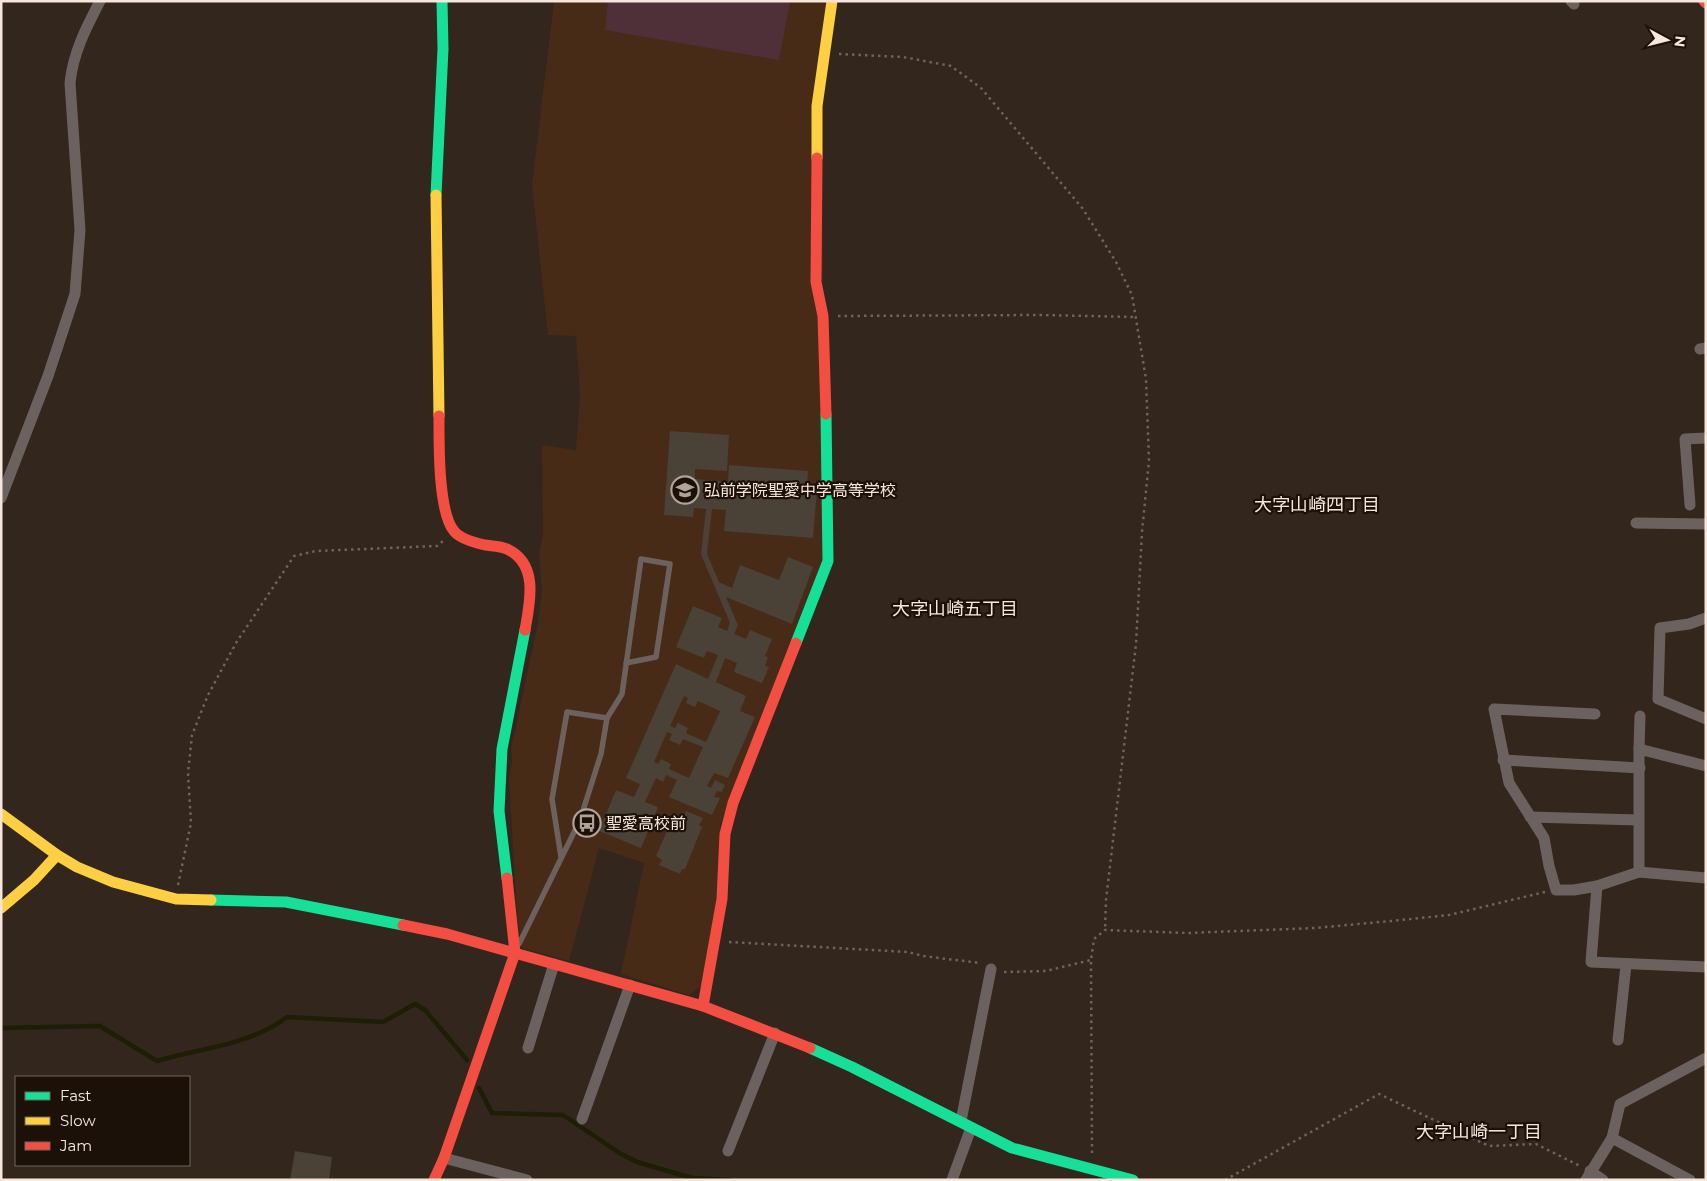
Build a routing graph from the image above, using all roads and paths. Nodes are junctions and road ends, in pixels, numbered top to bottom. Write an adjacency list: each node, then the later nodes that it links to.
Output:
1 (100, 1): 8 (street)
2 (442, 1): 12 (street)
3 (832, 1): 4 (street)
4 (823, 54): 5 (street); 6 (path)
5 (823, 316): 6 (path); 35 (street)
6 (1136, 317): 34 (path)
7 (1706, 438): 9 (street)
8 (1, 498)
9 (1690, 506)
10 (1636, 523): 11 (street)
11 (1706, 524)
12 (454, 533): 32 (path); 36 (street)
13 (1706, 618): 18 (street)
14 (626, 663): 14 (lane); 17 (lane)
15 (1595, 714): 20 (street)
16 (1640, 716): 19 (street)
17 (607, 718): 27 (lane); 27 (lane)
18 (1706, 719)
19 (1639, 749): 21 (street); 22 (street)
20 (1503, 760): 22 (street); 24 (street)
21 (1706, 766)
22 (1640, 768): 25 (street)
23 (1, 814): 26 (street)
24 (1530, 817): 25 (street); 31 (street)
25 (1638, 820): 28 (street)
26 (57, 855): 32 (street); 33 (street)
27 (561, 857): 36 (lane)
28 (1639, 872): 29 (street); 30 (street)
29 (1706, 878)
30 (1597, 886): 31 (street); 39 (street)
31 (1556, 890): 34 (path)
32 (176, 899): 36 (street)
33 (1, 908)
34 (1105, 930): 37 (path)
35 (714, 941): 41 (path); 43 (street)
36 (515, 953): 38 (street); 53 (street)
37 (1091, 960): 41 (path); 54 (path)
38 (554, 964): 42 (street); 46 (street)
39 (1626, 964): 40 (street); 45 (street)
40 (1706, 967)
41 (991, 969): 49 (street)
42 (630, 985): 43 (street); 48 (street)
43 (703, 1006): 44 (street)
44 (775, 1033): 49 (street); 52 (street)
45 (1618, 1040)
46 (528, 1048)
47 (1706, 1058): 51 (street)
48 (582, 1119)
49 (961, 1121): 50 (street)
50 (971, 1128): 54 (street); 59 (street)
51 (1612, 1138): 56 (street); 63 (street)
52 (728, 1151)
53 (444, 1158): 55 (street); 57 (street)
54 (1092, 1167): 60 (street)
55 (503, 1176): 58 (street)
56 (1588, 1176): 61 (path); 62 (street)
57 (434, 1180)
58 (527, 1180)
59 (952, 1180)
60 (1132, 1180)
61 (1225, 1180)
62 (1603, 1180)
63 (1690, 1180)

